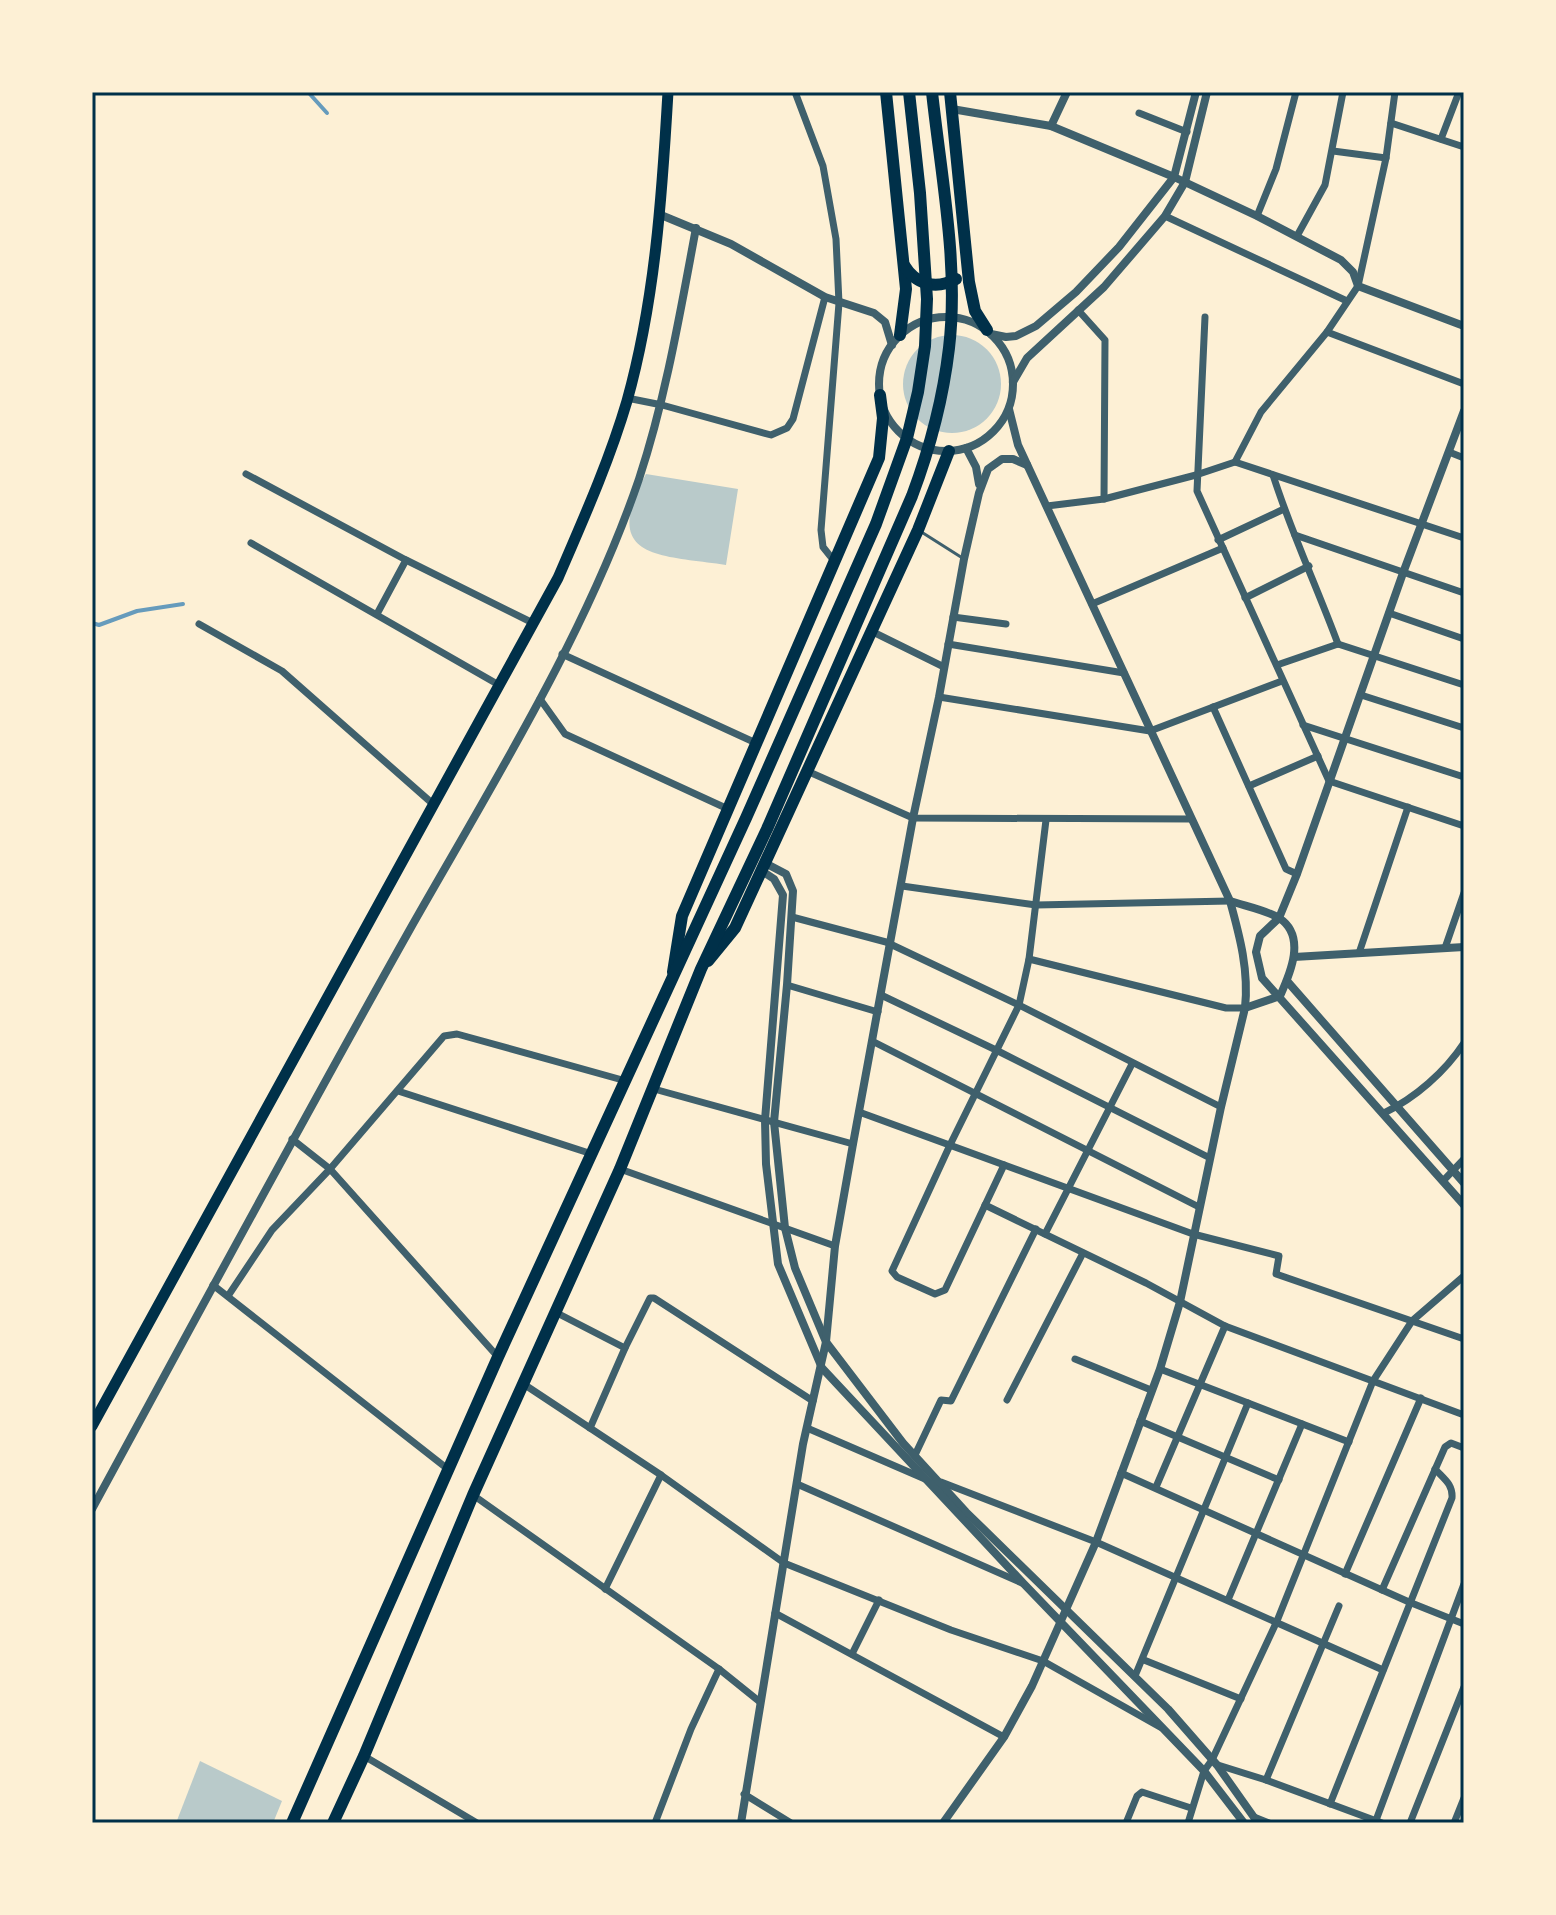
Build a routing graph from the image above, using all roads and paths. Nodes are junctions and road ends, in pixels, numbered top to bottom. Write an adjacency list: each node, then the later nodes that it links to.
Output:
1 (668, 92): 25 (highway)
2 (795, 92): 35 (street)
3 (886, 92): 31 (highway)
4 (909, 92): 134 (highway)
5 (932, 92): 132 (highway)
6 (950, 92): 14 (highway)
7 (1067, 92): 17 (street)
8 (1196, 92): 18 (street)
9 (1207, 92): 24 (street)
10 (1296, 92): 27 (street)
11 (1343, 92): 21 (street)
12 (1395, 92): 16 (street)
13 (1459, 92): 19 (street)
14 (952, 109): 17 (street); 30 (highway)
15 (1139, 113): 18 (street)
16 (1391, 123): 19 (street); 22 (street)
17 (1051, 126): 23 (street)
18 (1187, 132): 23 (street)
19 (1441, 139): 20 (street)
20 (1464, 147)
21 (1333, 151): 22 (street); 29 (street)
22 (1386, 158): 32 (street)
23 (1174, 177): 24 (street); 39 (street)
24 (1185, 182): 26 (street); 27 (street)
25 (661, 215): 28 (street); 45 (highway)
26 (1165, 216): 34 (street); 36 (street)
27 (1257, 216): 29 (street)
28 (696, 228): 33 (street); 46 (street)
29 (1297, 236): 32 (street)
30 (967, 264): 31 (highway); 39 (highway)
31 (904, 265): 41 (highway)
32 (1358, 286): 34 (street); 38 (street)
33 (825, 297): 35 (street); 46 (street)
34 (1347, 301): 40 (street)
35 (839, 303): 41 (street); 70 (street)
36 (1078, 310): 42 (street); 59 (street)
37 (1205, 317): 56 (street)
38 (1464, 326)
39 (989, 332): 41 (street); 42 (street)
40 (1327, 332): 43 (street); 53 (street)
41 (896, 340): 44 (street)
42 (1013, 383): 47 (street)
43 (1464, 384)
44 (880, 395): 50 (street); 70 (highway)
45 (627, 398): 46 (street); 79 (highway)
46 (662, 405): 86 (street)
47 (1009, 409): 49 (street); 54 (street)
48 (1464, 411): 51 (street)
49 (966, 448): 50 (street); 58 (street)
50 (949, 451): 63 (highway)
51 (1449, 452): 52 (street); 62 (street)
52 (1464, 458)
53 (1235, 462): 56 (street); 57 (street)
54 (1028, 465): 58 (street); 60 (street)
55 (246, 474): 69 (street)
56 (1196, 475): 59 (street); 67 (street)
57 (1273, 475): 61 (street); 62 (street)
58 (979, 493): 68 (street)
59 (1104, 499): 60 (street)
60 (1047, 506): 75 (street)
61 (1284, 509): 64 (street); 67 (street)
62 (1421, 524): 65 (street); 72 (street)
63 (918, 530): 68 (lane); 82 (highway)
64 (1295, 535): 71 (street); 72 (street)
65 (1464, 538)
66 (251, 543): 77 (street)
67 (1220, 544): 74 (street); 75 (street)
68 (964, 559): 78 (street)
69 (406, 560): 77 (street); 79 (street)
70 (835, 562): 102 (highway)
71 (1309, 566): 74 (street); 85 (street)
72 (1403, 573): 73 (street); 76 (street)
73 (1464, 593)
74 (1245, 598): 88 (street)
75 (1092, 604): 90 (street)
76 (1389, 613): 83 (street); 87 (street)
77 (377, 614): 92 (street)
78 (953, 617): 81 (street); 84 (street)
79 (533, 623): 92 (highway)
80 (199, 624): 108 (street)
81 (1006, 624)
82 (870, 631): 89 (street); 104 (highway)
83 (1464, 639)
84 (948, 644): 89 (street); 90 (street)
85 (1338, 644): 87 (street); 88 (street)
86 (562, 654): 96 (street); 102 (street)
87 (1375, 655): 93 (street); 94 (street)
88 (1277, 665): 91 (street)
89 (944, 667): 95 (street)
90 (1124, 673): 100 (street)
91 (1282, 681): 97 (street); 98 (street)
92 (499, 685): 108 (highway)
93 (1464, 685)
94 (1361, 695): 99 (street); 101 (street)
95 (939, 697): 100 (street); 111 (street)
96 (540, 699): 110 (street); 155 (street)
97 (1213, 707): 100 (street); 107 (street)
98 (1303, 725): 101 (street); 103 (street)
99 (1464, 728)
100 (1150, 731): 112 (street)
101 (1346, 739): 105 (street); 106 (street)
102 (756, 743): 110 (highway)
103 (1318, 756): 106 (street); 107 (street)
104 (806, 770): 111 (street); 115 (highway)
105 (1464, 777)
106 (1329, 781): 109 (street); 116 (street)
107 (1249, 786): 116 (street)
108 (433, 804): 205 (highway)
109 (1408, 807): 114 (street); 128 (street)
110 (728, 809): 134 (highway)
111 (913, 818): 113 (street); 117 (street)
112 (1191, 819): 113 (street); 119 (street)
113 (1046, 820): 120 (street)
114 (1464, 826)
115 (763, 867): 121 (street); 123 (street); 132 (highway)
116 (1297, 874): 122 (street)
117 (902, 886): 120 (street); 125 (street)
118 (1464, 893): 127 (street)
119 (1230, 901): 120 (street); 122 (street); 139 (street)
120 (1036, 905): 131 (street)
121 (792, 917): 124 (street); 125 (street)
122 (1279, 918): 130 (street); 137 (street)
123 (780, 939): 124 (street); 154 (street)
124 (791, 940): 135 (street)
125 (891, 945): 136 (street); 138 (street)
126 (1464, 947): 127 (street); 129 (street)
127 (1445, 948): 128 (street)
128 (1359, 953): 130 (street)
129 (1464, 954)
130 (1294, 957): 133 (street)
131 (1029, 959): 138 (street); 139 (street)
132 (701, 969): 146 (highway)
133 (1287, 981): 137 (street); 150 (street)
134 (672, 983): 145 (highway)
135 (787, 985): 140 (street); 154 (street)
136 (881, 995): 140 (street); 143 (street)
137 (1280, 996): 139 (street); 153 (street)
138 (1019, 1005): 143 (street); 144 (street)
139 (1245, 1008): 149 (street)
140 (878, 1012): 141 (street)
141 (872, 1041): 148 (street); 152 (street)
142 (1464, 1043): 150 (street)
143 (996, 1050): 148 (street); 151 (street)
144 (1132, 1064): 149 (street); 151 (street)
145 (626, 1081): 147 (street); 159 (highway)
146 (654, 1089): 154 (street); 164 (highway)
147 (398, 1091): 159 (street); 163 (street)
148 (975, 1093): 157 (street); 158 (street)
149 (1221, 1107): 160 (street)
150 (1397, 1107): 153 (street); 165 (street)
151 (1109, 1109): 158 (street); 160 (street)
152 (859, 1112): 156 (street); 157 (street)
153 (1384, 1113): 166 (street)
154 (770, 1121): 156 (street); 172 (street); 173 (street)
155 (292, 1139): 163 (street); 180 (street)
156 (853, 1144): 177 (street)
157 (950, 1145): 162 (street); 169 (street)
158 (1088, 1150): 168 (street); 171 (street)
159 (592, 1154): 190 (highway)
160 (1210, 1158): 171 (street)
161 (1464, 1159): 165 (street)
162 (1004, 1165): 168 (street); 169 (street)
163 (330, 1169): 182 (street); 190 (street)
164 (620, 1169): 172 (street); 184 (highway)
165 (1453, 1171): 166 (street); 167 (street)
166 (1443, 1181): 170 (street)
167 (1464, 1183)
168 (1068, 1188): 175 (street); 176 (street)
169 (985, 1205): 174 (street)
170 (1464, 1205)
171 (1199, 1207): 176 (street)
172 (773, 1225): 173 (street); 192 (street)
173 (785, 1228): 177 (street); 188 (street)
174 (1036, 1229): 175 (street); 211 (street)
175 (1045, 1234): 178 (street)
176 (1193, 1234): 183 (street); 185 (street)
177 (835, 1246): 188 (street)
178 (1083, 1253): 183 (street); 199 (street)
179 (1460, 1279): 181 (street); 185 (street)
180 (213, 1285): 182 (street); 223 (street)
181 (1464, 1289)
182 (228, 1296): 214 (street)
183 (1180, 1302): 186 (street); 193 (street)
184 (557, 1313): 189 (street); 195 (highway)
185 (1412, 1321): 187 (street); 194 (street)
186 (1225, 1326): 194 (street); 196 (street)
187 (1464, 1339)
188 (826, 1342): 192 (street); 211 (street)
189 (625, 1348): 200 (street); 206 (street)
190 (498, 1357): 214 (highway)
191 (1075, 1359): 197 (street)
192 (822, 1368): 200 (street); 217 (street)
193 (1160, 1369): 196 (street); 197 (street)
194 (1373, 1381): 198 (street); 209 (street)
195 (525, 1385): 206 (street); 222 (highway)
196 (1200, 1385): 201 (street); 208 (street)
197 (1151, 1390): 203 (street)
198 (1421, 1398): 202 (street); 229 (street)
199 (1007, 1400)
200 (813, 1401): 207 (street)
201 (1248, 1403): 204 (street); 212 (street)
202 (1464, 1415)
203 (1140, 1421): 208 (street); 215 (street)
204 (1302, 1424): 209 (street); 218 (street)
205 (92, 1426)
206 (590, 1428): 216 (street)
207 (807, 1428): 217 (street); 220 (street)
208 (1178, 1438): 212 (street); 221 (street)
209 (1349, 1442): 227 (street)
210 (1464, 1448): 213 (street)
211 (915, 1455): 219 (street)
212 (1225, 1457): 218 (street); 224 (street)
213 (1435, 1469): 234 (street); 237 (street)
214 (449, 1470): 267 (highway)
215 (1121, 1473): 221 (street); 226 (street)
216 (661, 1475): 228 (street); 233 (street)
217 (925, 1479): 231 (street)
218 (1279, 1480): 225 (street)
219 (941, 1482): 226 (street); 239 (street)
220 (797, 1484): 228 (street); 231 (street)
221 (1156, 1487): 224 (street)
222 (473, 1495): 233 (street); 257 (highway)
223 (92, 1509)
224 (1205, 1509): 225 (street); 230 (street)
225 (1257, 1533): 227 (street); 236 (street)
226 (1096, 1542): 230 (street); 239 (street)
227 (1303, 1554): 229 (street); 242 (street)
228 (784, 1563): 235 (street); 240 (street)
229 (1345, 1574): 234 (street)
230 (1176, 1578): 236 (street); 247 (street)
231 (1024, 1584): 243 (street)
232 (1464, 1584): 241 (street)
233 (605, 1589): 249 (street)
234 (1382, 1590): 237 (street)
235 (879, 1600): 246 (street); 248 (street)
236 (1228, 1600): 242 (street)
237 (1409, 1602): 241 (street); 250 (street)
238 (1339, 1606): 245 (street)
239 (1069, 1610): 243 (street); 251 (street)
240 (775, 1613): 246 (street); 254 (street)
241 (1451, 1619): 244 (street); 266 (street)
242 (1277, 1621): 245 (street); 253 (street)
243 (1063, 1622): 248 (street); 255 (street)
244 (1464, 1624)
245 (1324, 1643): 250 (street); 260 (street)
246 (852, 1654): 256 (street)
247 (1144, 1660): 251 (street); 253 (street)
248 (1043, 1661): 255 (street); 256 (street)
249 (719, 1669): 254 (street); 270 (street)
250 (1383, 1670): 263 (street)
251 (1135, 1676): 258 (street)
252 (1464, 1687): 278 (street)
253 (1241, 1699): 258 (street)
254 (760, 1702): 261 (street)
255 (1164, 1730): 259 (street)
256 (1004, 1737): 273 (street)
257 (364, 1756): 268 (highway); 269 (street)
258 (1214, 1763): 259 (street); 260 (street); 265 (street)
259 (1204, 1771): 264 (street); 276 (street)
260 (1266, 1780): 263 (street)
261 (744, 1794): 271 (street); 272 (street)
262 (1464, 1798): 279 (street)
263 (1330, 1804): 266 (street)
264 (1191, 1808): 274 (street); 275 (street)
265 (1256, 1820): 277 (street)
266 (1378, 1822)
267 (292, 1823)
268 (333, 1823)
269 (477, 1823)
270 (655, 1823)
271 (741, 1823)
272 (791, 1823)
273 (943, 1823)
274 (1126, 1823)
275 (1188, 1823)
276 (1244, 1823)
277 (1269, 1823)
278 (1410, 1823)
279 (1454, 1823)

